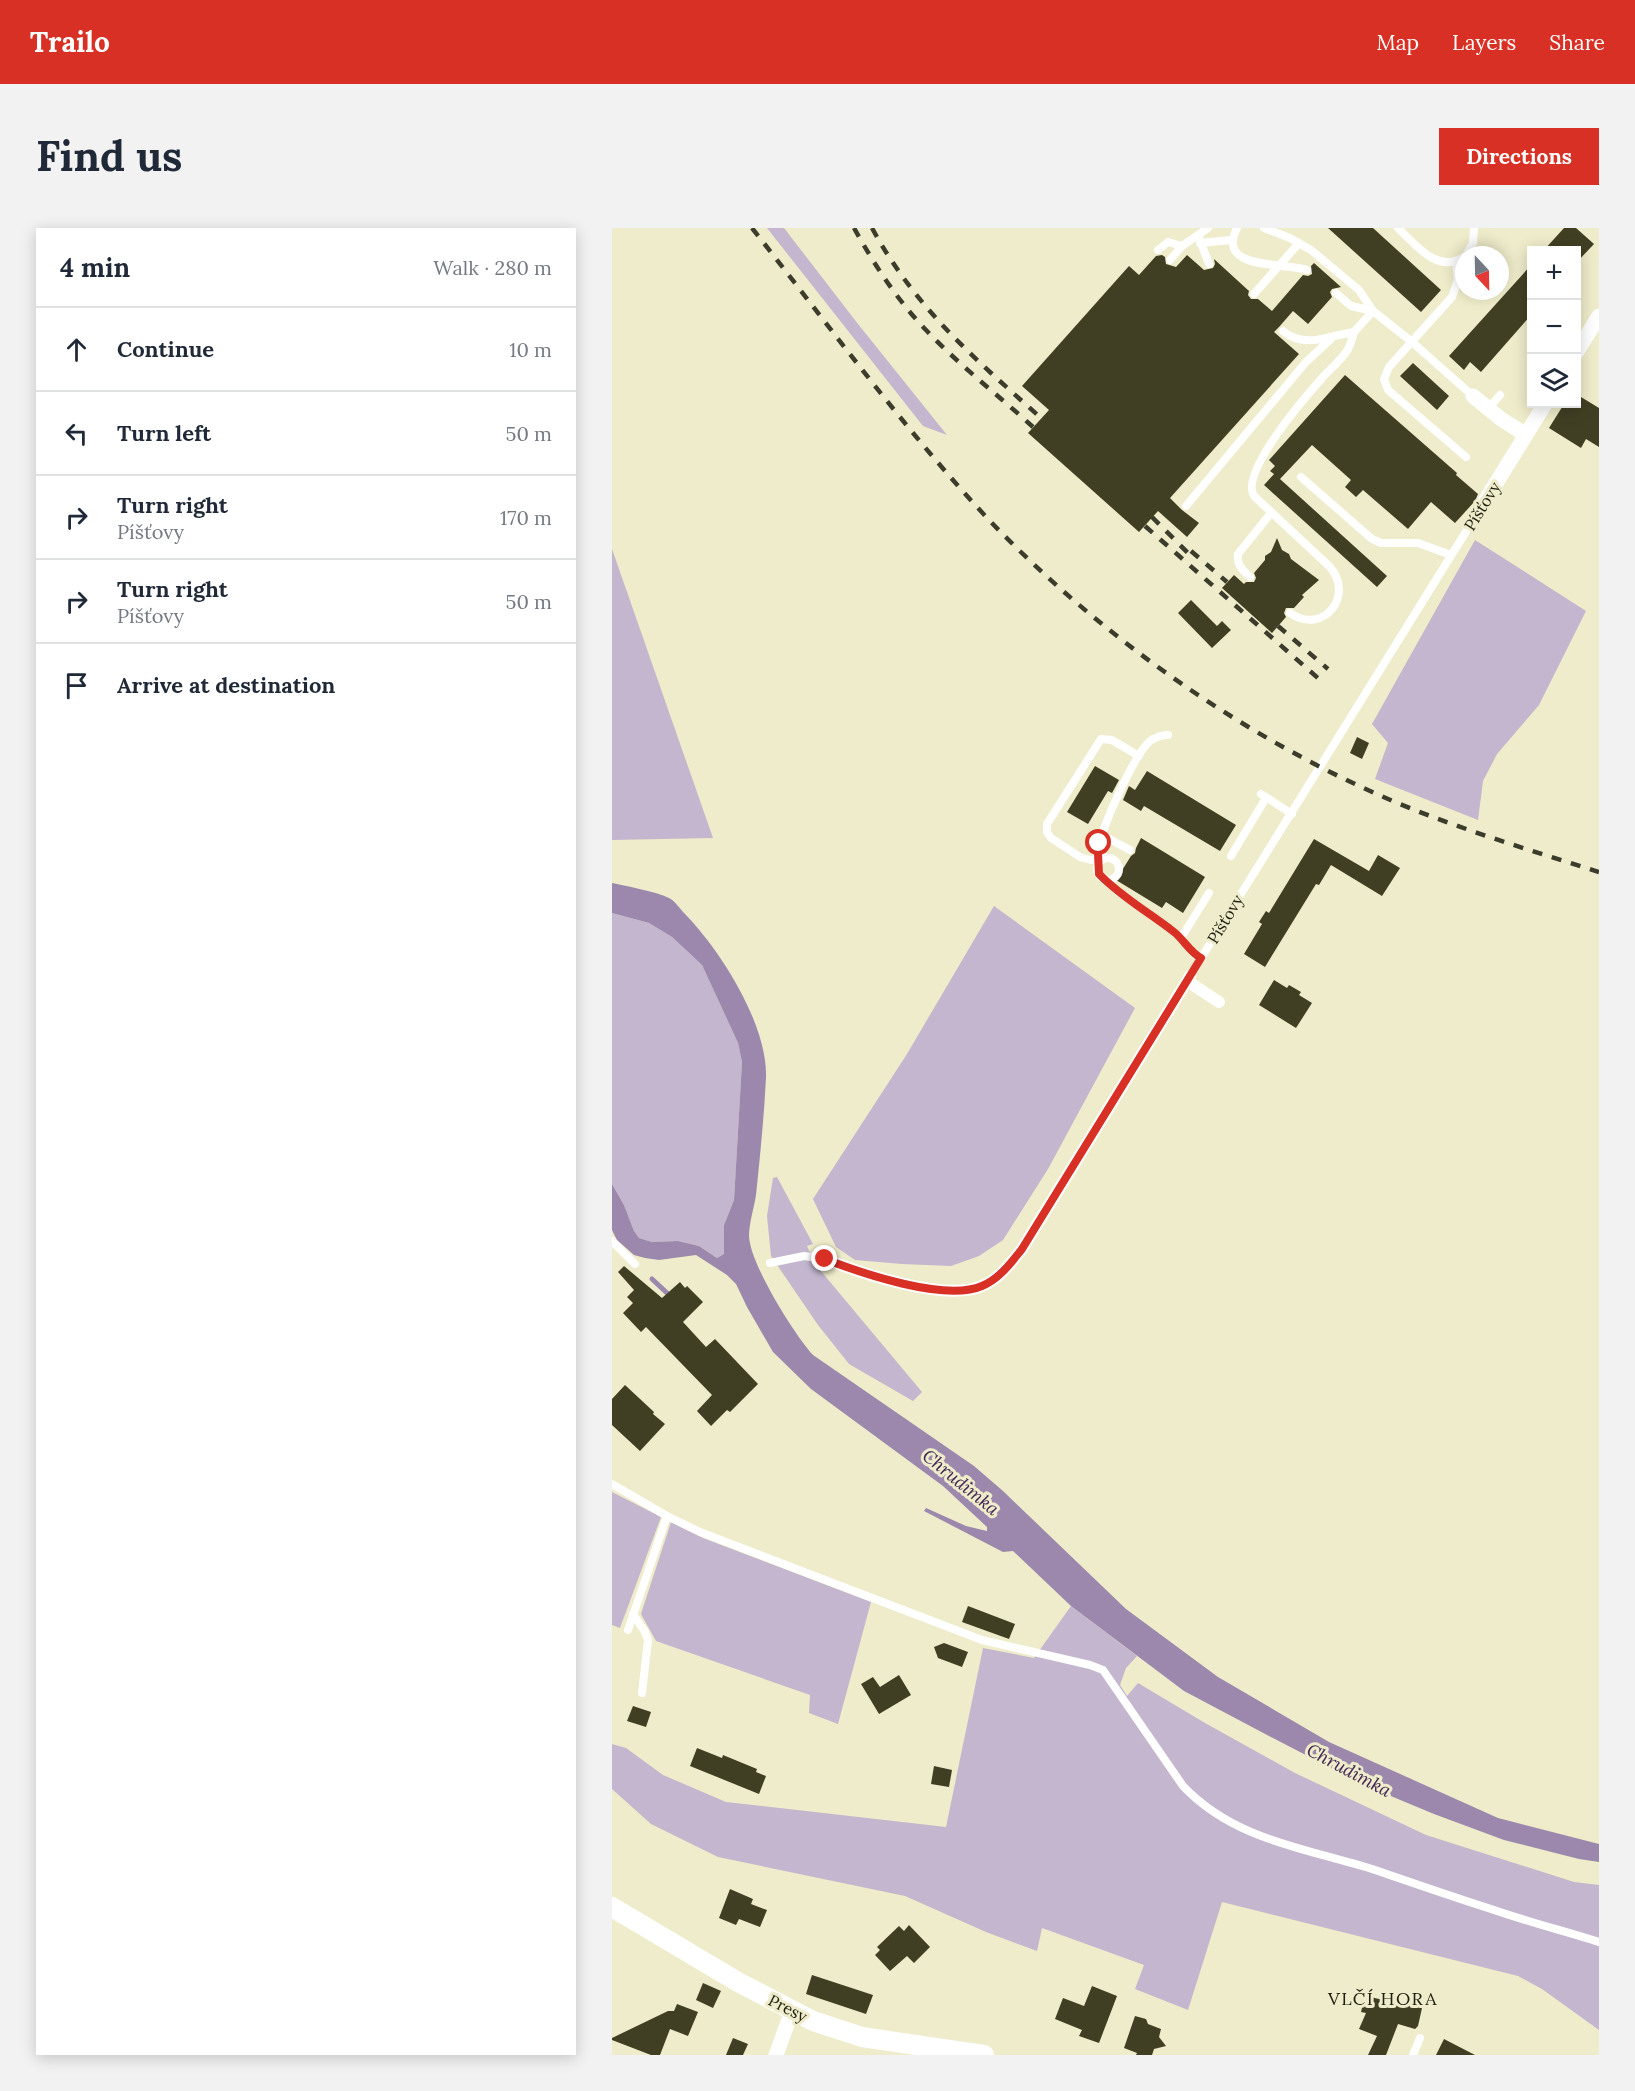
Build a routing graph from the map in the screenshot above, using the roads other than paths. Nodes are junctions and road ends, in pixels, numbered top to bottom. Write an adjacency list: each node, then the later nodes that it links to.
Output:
1 (1208, 228): 6 (lane)
2 (1237, 228): 7 (lane)
3 (1264, 228): 8 (lane)
4 (1398, 228): 13 (lane)
5 (1474, 228): 10 (lane)
6 (1199, 239): 7 (lane); 9 (lane); 14 (lane)
7 (1231, 240): 15 (lane)
8 (1299, 243): 15 (lane); 20 (lane)
9 (1182, 246): 11 (lane); 12 (lane)
10 (1471, 246)
11 (1158, 250)
12 (1170, 260)
13 (1455, 261)
14 (1209, 264)
15 (1280, 265): 16 (lane); 19 (lane)
16 (1307, 270)
17 (1455, 292): 25 (lane)
18 (1335, 293): 20 (lane)
19 (1254, 294)
20 (1372, 311): 23 (lane); 25 (lane)
21 (1599, 316): 26 (street)
22 (1283, 330): 24 (lane)
23 (1354, 332): 24 (lane); 36 (lane)
24 (1334, 336): 35 (lane)
25 (1412, 342): 28 (lane); 32 (lane)
26 (1581, 345)
27 (1500, 395): 30 (lane)
28 (1473, 396): 30 (street)
29 (1543, 408): 31 (street, Píšťovy)
30 (1488, 409): 31 (street)
31 (1526, 435): 34 (street, Píšťovy)
32 (1466, 457)
33 (1301, 477): 37 (lane)
34 (1485, 501): 37 (lane, Píšťovy)
35 (1186, 506)
36 (1271, 513): 38 (lane); 39 (lane)
37 (1451, 555): 42 (lane, Píšťovy)
38 (1250, 577)
39 (1290, 613)
40 (1168, 735): 41 (lane)
41 (1139, 756): 43 (lane); 47 (lane)
42 (1292, 814): 45 (lane); 51 (lane, Píšťovy)
43 (1102, 836): 44 (lane); 47 (lane)
44 (1130, 850)
45 (1231, 856)
46 (1107, 858): 47 (lane); 48 (lane); 48 (lane)
47 (1098, 860): 48 (lane)
48 (1099, 873): 50 (lane)
49 (1209, 893): 50 (lane)
50 (1181, 938): 51 (lane)
51 (1201, 958): 52 (lane, Píšťovy)
52 (1188, 979): 53 (street); 55 (street, Píšťovy)
53 (1219, 1002)
54 (612, 1241): 57 (lane)
55 (825, 1259): 56 (lane)
56 (770, 1263)
57 (634, 1264)
58 (612, 1484): 59 (lane)
59 (667, 1516): 60 (lane); 64 (lane)
60 (633, 1614): 61 (lane); 62 (lane)
61 (628, 1630)
62 (642, 1693)
63 (612, 1907): 65 (street, Presy)
64 (1599, 1942)
65 (792, 2011): 67 (street); 68 (street, Presy)
66 (1420, 2038): 69 (lane)
67 (776, 2055)
68 (984, 2055)
69 (1413, 2055)

